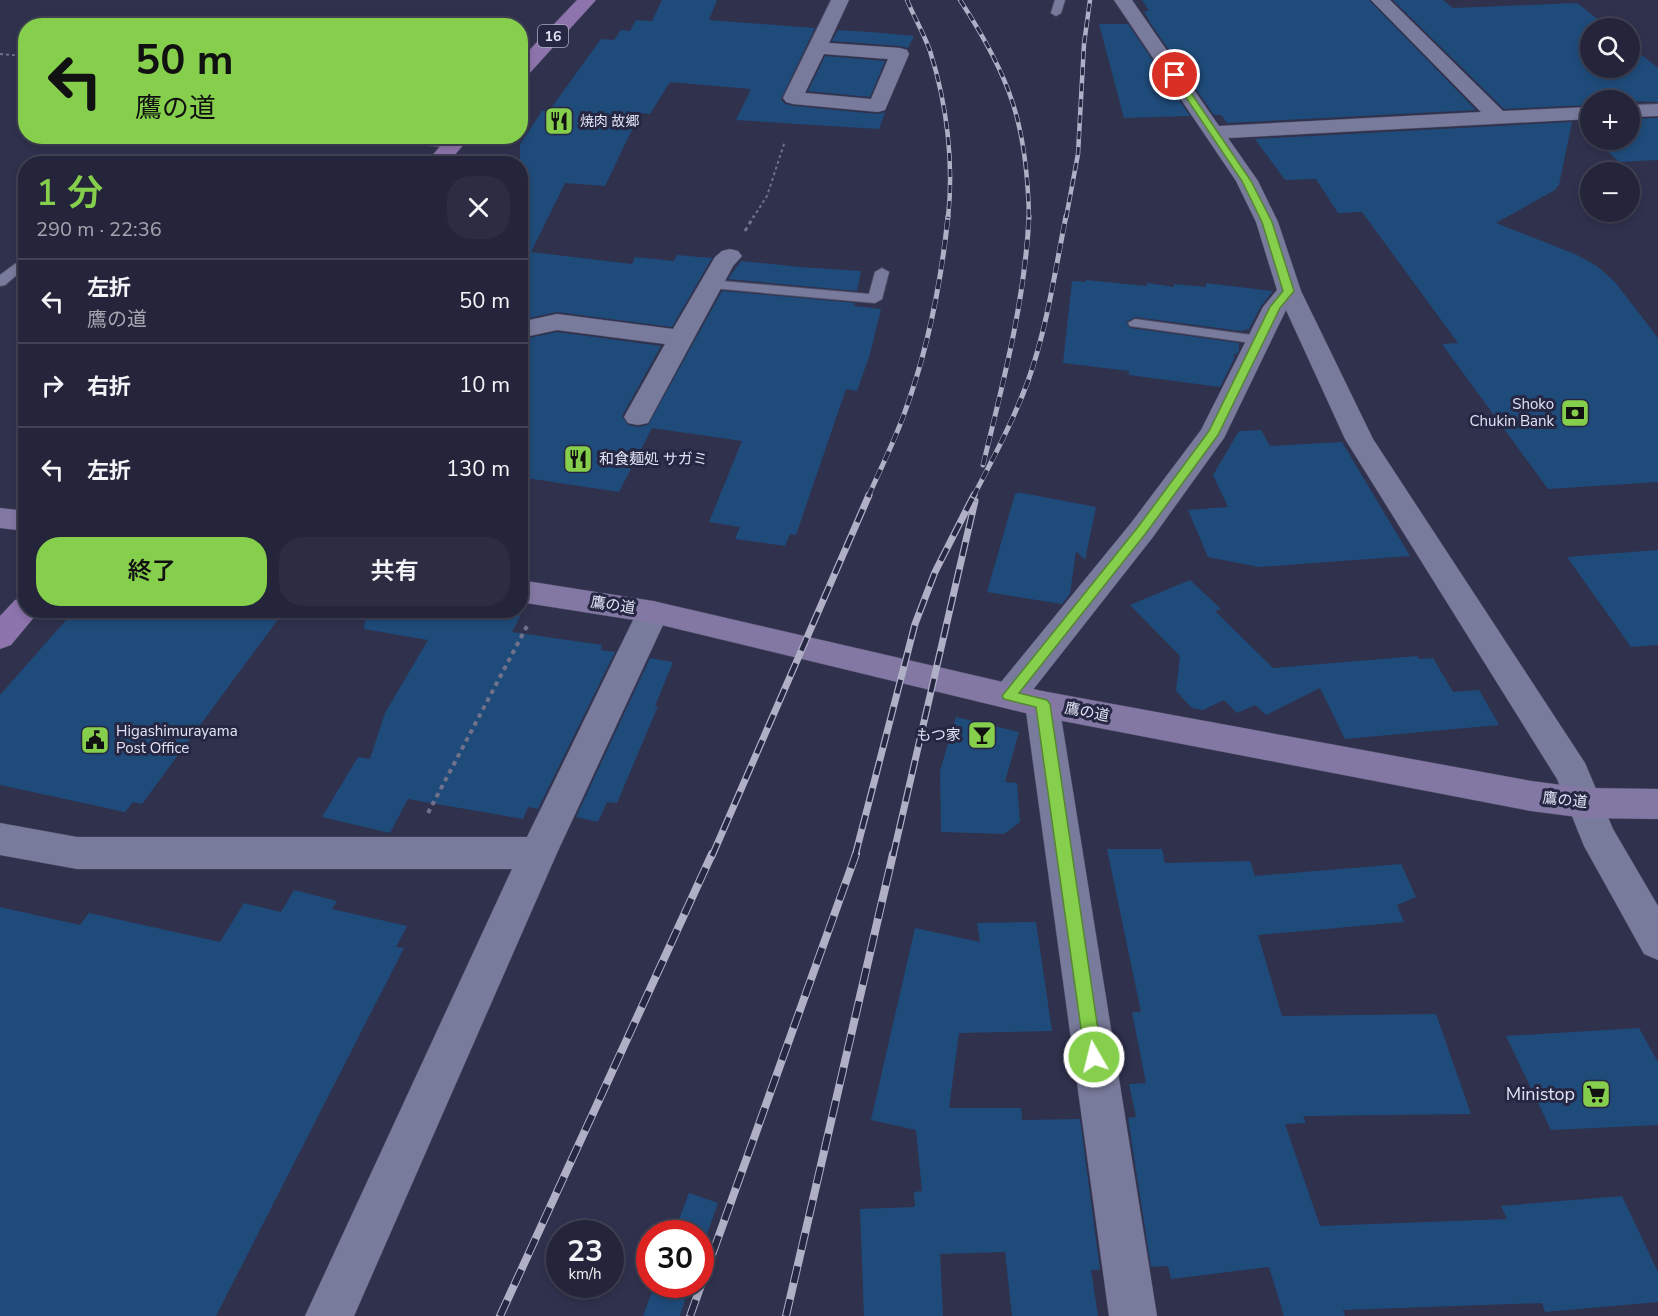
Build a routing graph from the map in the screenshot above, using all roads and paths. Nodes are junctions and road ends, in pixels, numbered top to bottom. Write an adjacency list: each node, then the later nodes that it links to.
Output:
1 (587, 0): 10 (main road, 16)
2 (840, 0): 7 (street)
3 (1060, 0): 6 (lane)
4 (1123, 0): 15 (street)
5 (1380, 0): 14 (street)
6 (1056, 14)
7 (817, 48): 7 (street)
8 (0, 54): 9 (path)
9 (18, 55)
10 (528, 63)
11 (1658, 110): 12 (street)
12 (1640, 111)
13 (1580, 114): 14 (street)
14 (1498, 118): 15 (street)
15 (1215, 132): 24 (street)
16 (785, 141): 19 (path)
17 (454, 144): 18 (main road)
18 (443, 156)
19 (730, 256): 23 (street)
20 (18, 267): 22 (lane)
21 (882, 272): 23 (lane)
22 (0, 282)
23 (711, 284): 27 (street)
24 (1288, 291): 28 (street); 38 (street)
25 (1135, 323): 28 (lane)
26 (528, 328): 27 (street)
27 (681, 338): 29 (street)
28 (1259, 340): 37 (street)
29 (638, 417)
30 (0, 518): 31 (street)
31 (18, 520)
32 (532, 592): 33 (street, 鷹の道)
33 (653, 612): 37 (street, 鷹の道); 42 (street)
34 (18, 617): 36 (main road)
35 (520, 618): 41 (path)
36 (0, 637)
37 (1026, 700): 38 (street, 鷹の道); 45 (street)
38 (1585, 802): 39 (street, 鷹の道); 43 (street)
39 (1658, 804)
40 (0, 839): 41 (street)
41 (407, 853): 42 (street)
42 (538, 853): 44 (street)
43 (1658, 942)
44 (328, 1316)
45 (1132, 1316)

